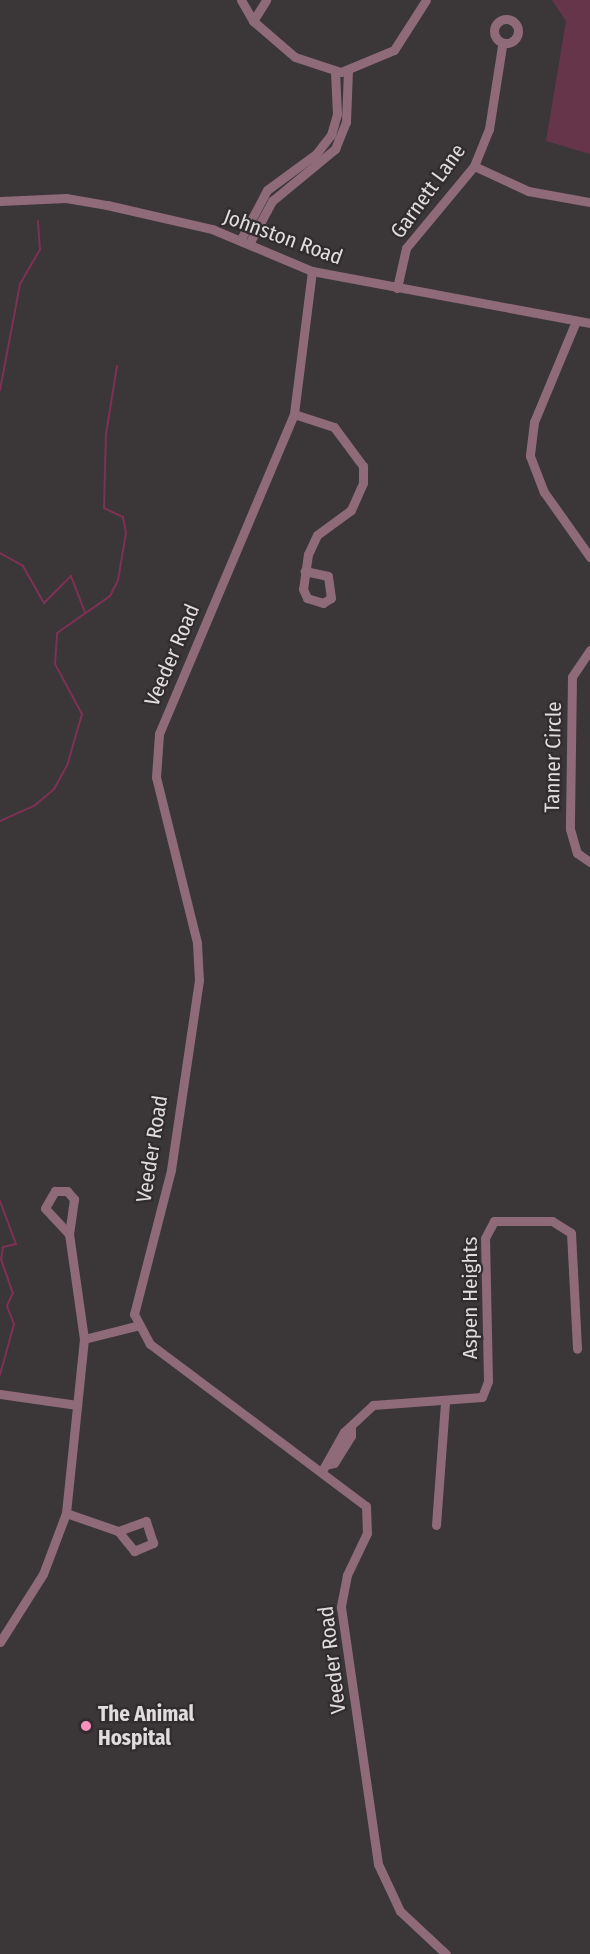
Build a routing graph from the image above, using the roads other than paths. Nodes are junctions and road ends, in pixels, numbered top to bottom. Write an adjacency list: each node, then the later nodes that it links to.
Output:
1 (241, 0): 4 (street)
2 (266, 0): 4 (street)
3 (426, 0): 6 (street)
4 (253, 21): 7 (street)
5 (502, 46): 9 (street, Garnett Lane)
6 (348, 71): 7 (street); 10 (street)
7 (335, 72): 8 (street)
8 (305, 162): 10 (street); 13 (street)
9 (474, 166): 12 (street); 15 (street, Garnett Lane)
10 (312, 171): 13 (street)
11 (0, 201): 13 (street, Johnston Road)
12 (590, 202)
13 (245, 240): 14 (street, Johnston Road)
14 (312, 271): 15 (street, Johnston Road); 18 (street, Veeder Road)
15 (397, 288): 16 (street, Johnston Road)
16 (576, 321): 17 (street, Johnston Road); 19 (street)
17 (590, 324)
18 (294, 414): 20 (street); 24 (street, Veeder Road)
19 (590, 557)
20 (305, 571)
21 (590, 651): 22 (street, Tanner Circle)
22 (590, 862)
23 (69, 1234): 23 (street); 25 (street)
24 (136, 1326): 25 (street); 30 (street, Veeder Road)
25 (84, 1339): 29 (street)
26 (577, 1348): 28 (street, Aspen Heights)
27 (0, 1394): 29 (street)
28 (445, 1402): 30 (street, Aspen Heights); 32 (street)
29 (76, 1405): 31 (street)
30 (324, 1468): 35 (street, Veeder Road)
31 (66, 1513): 33 (street); 34 (street)
32 (436, 1525)
33 (118, 1531)
34 (0, 1642)
35 (446, 1954)

